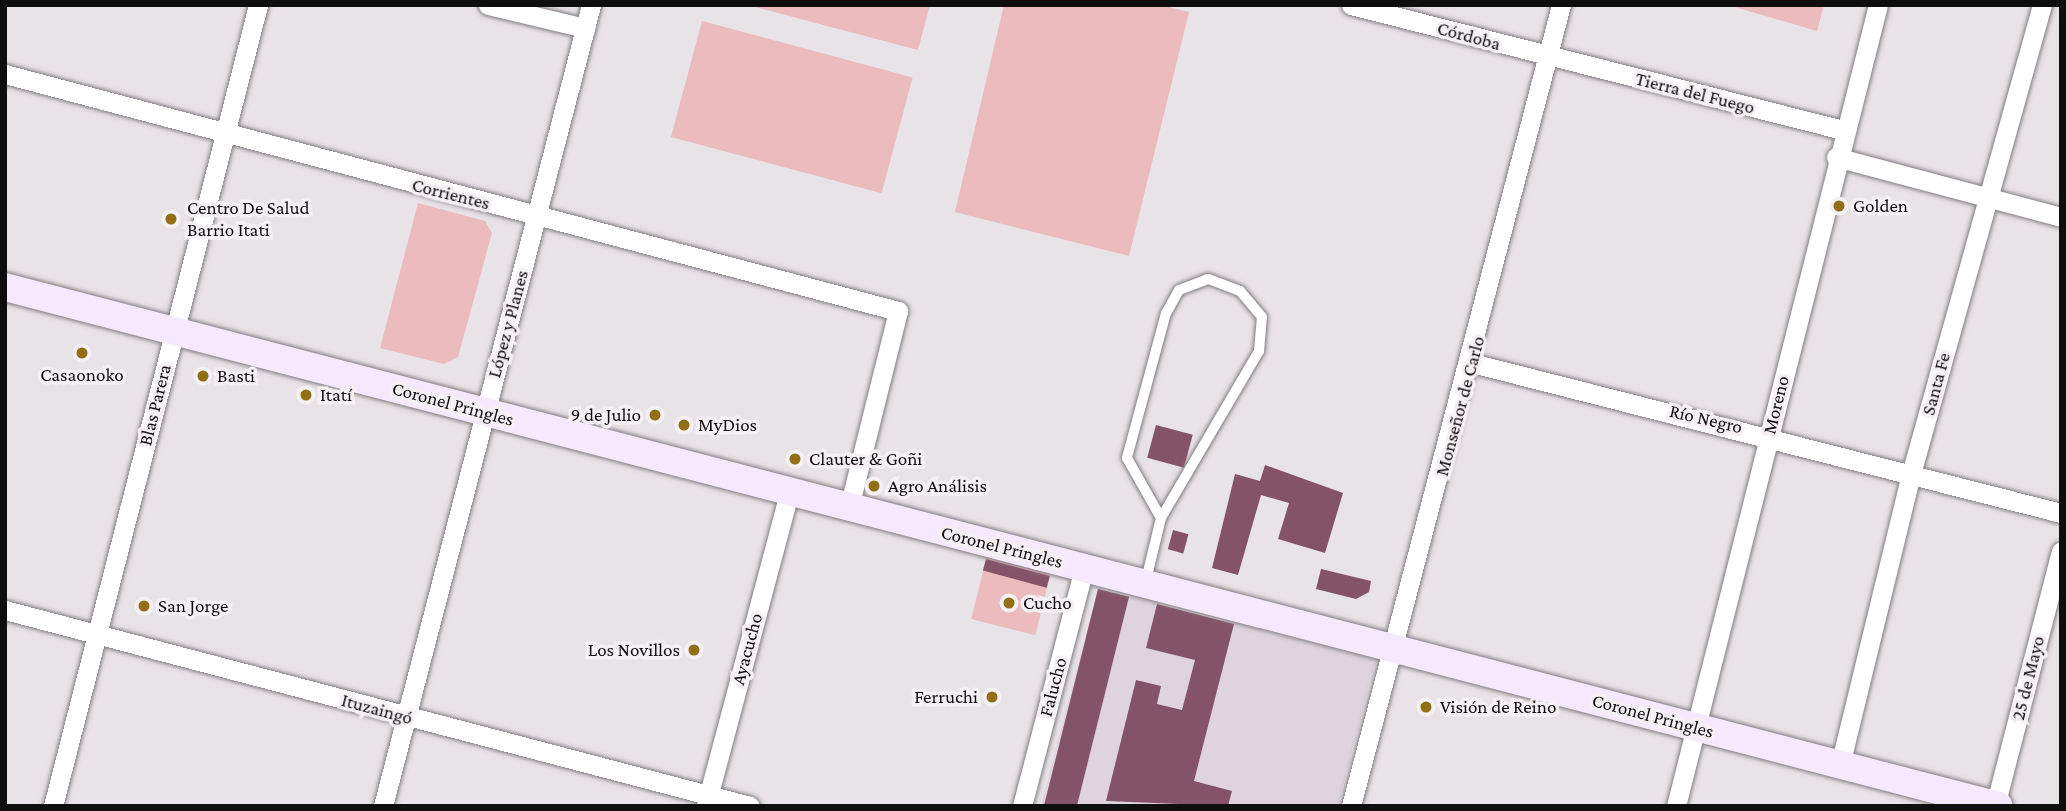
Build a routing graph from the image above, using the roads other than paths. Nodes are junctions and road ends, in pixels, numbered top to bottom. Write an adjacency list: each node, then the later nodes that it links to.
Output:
1 (258, 5): 13 (street, Blas Parera)
2 (488, 5): 9 (street)
3 (591, 5): 9 (street, López y Planes)
4 (1351, 5): 8 (street, Córdoba)
5 (1561, 5): 10 (street, Monseñor de Carlo)
6 (1878, 5): 12 (street, Moreno)
7 (2042, 5): 15 (street, Santa Fe)
8 (1376, 8): 10 (street, Córdoba)
9 (585, 29): 16 (street, López y Planes)
10 (1547, 57): 12 (street, Tierra del Fuego); 20 (street, Monseñor de Carlo)
11 (5, 74): 13 (street, Corrientes)
12 (1843, 130): 14 (street, Moreno)
13 (225, 135): 16 (street, Corrientes); 19 (street, Blas Parera)
14 (1836, 157): 15 (street); 22 (street, Moreno)
15 (1986, 198): 17 (street); 23 (street, Santa Fe)
16 (536, 215): 21 (street, López y Planes); 25 (street, Corrientes)
17 (2061, 217)
18 (5, 287): 19 (main road, Coronel Pringles)
19 (174, 332): 21 (main road, Coronel Pringles); 32 (street, Blas Parera)
20 (1472, 363): 22 (street, Río Negro); 33 (street, Monseñor de Carlo)
21 (485, 413): 24 (main road, Coronel Pringles); 34 (street, López y Planes)
22 (1769, 433): 23 (street, Río Negro); 35 (street, Moreno)
23 (1911, 474): 26 (street, Río Negro); 36 (street, Santa Fe)
24 (789, 492): 25 (main road, Coronel Pringles); 37 (street, Ayacucho)
25 (849, 507): 29 (main road, Coronel Pringles)
26 (2061, 513)
27 (1161, 518): 27 (lane); 30 (lane)
28 (2061, 551): 38 (street, 25 de Mayo)
29 (1084, 568): 30 (main road, Coronel Pringles); 42 (street, Falucho)
30 (1146, 584): 33 (main road, Coronel Pringles)
31 (5, 610): 32 (street, Ituzaingó)
32 (96, 636): 34 (street, Ituzaingó); 39 (street, Blas Parera)
33 (1393, 648): 35 (main road, Coronel Pringles); 43 (street, Monseñor de Carlo)
34 (406, 717): 37 (street, Ituzaingó); 40 (street, López y Planes)
35 (1697, 727): 36 (main road, Coronel Pringles); 44 (street, Moreno)
36 (1840, 765): 38 (main road, Coronel Pringles)
37 (707, 800): 41 (street, Ituzaingó)
38 (1997, 805)
39 (53, 806)
40 (383, 806)
41 (750, 806)
42 (1022, 806)
43 (1352, 806)
44 (1676, 806)

